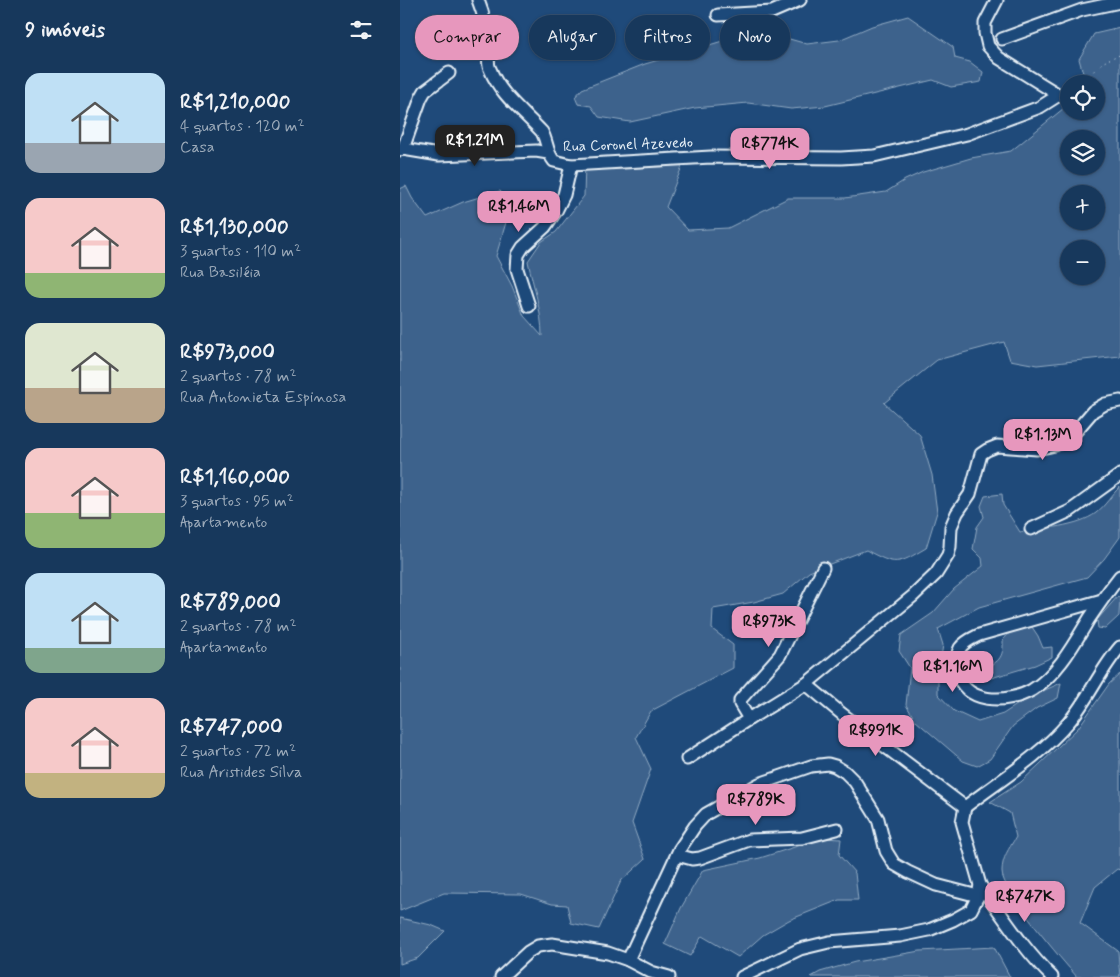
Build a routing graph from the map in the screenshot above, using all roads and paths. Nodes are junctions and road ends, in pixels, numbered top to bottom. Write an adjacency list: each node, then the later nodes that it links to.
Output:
1 (478, 0): 13 (street, Rua Coronel Azevedo)
2 (800, 0): 5 (street)
3 (997, 0): 10 (street, Rua Coronel Azevedo)
4 (1120, 2): 6 (street)
5 (718, 15)
6 (1002, 39)
7 (1120, 55): 9 (path)
8 (449, 74): 12 (street)
9 (1091, 75)
10 (1060, 90)
11 (1060, 94): 14 (street, Rua Coronel Azevedo)
12 (402, 150): 13 (street)
13 (548, 154): 14 (street, Rua Coronel Azevedo)
14 (571, 165): 15 (street)
15 (529, 306)
16 (1120, 400): 23 (street)
17 (1120, 475): 18 (street)
18 (1031, 530)
19 (823, 568): 24 (street)
20 (1120, 576): 21 (street)
21 (1102, 600): 21 (street)
22 (1120, 647): 26 (street)
23 (806, 684): 24 (street); 26 (street)
24 (749, 718): 25 (street)
25 (687, 759)
26 (965, 807): 29 (street)
27 (838, 828): 28 (street)
28 (677, 855): 29 (street); 30 (street)
29 (979, 890): 33 (street); 34 (street)
30 (628, 960): 31 (street); 32 (street)
31 (501, 977)
32 (669, 977)
33 (744, 977)
34 (1052, 977)

